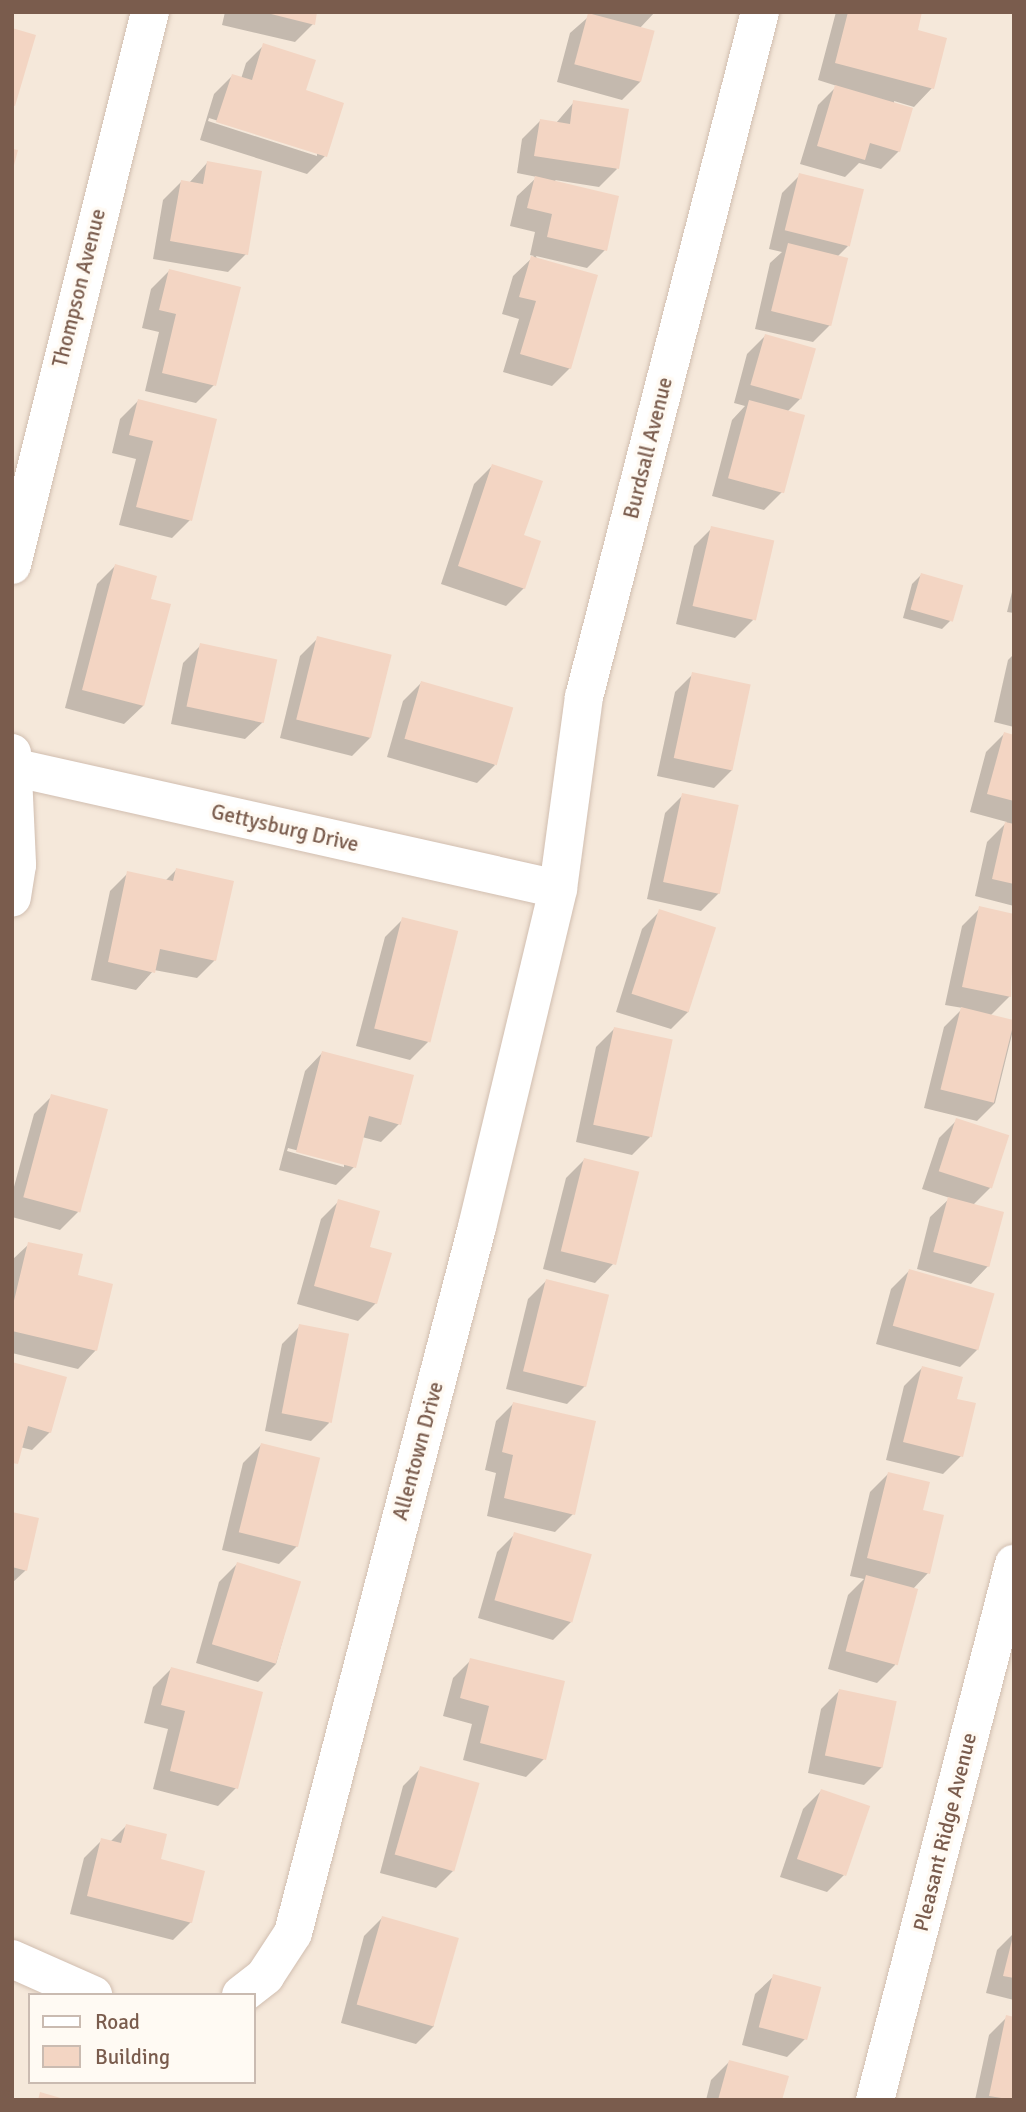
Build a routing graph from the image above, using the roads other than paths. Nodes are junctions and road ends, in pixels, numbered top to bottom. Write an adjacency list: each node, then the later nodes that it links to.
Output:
1 (150, 12): 3 (street, Thompson Avenue)
2 (760, 12): 5 (street, Burdsall Avenue)
3 (12, 565)
4 (13, 763): 5 (street, Gettysburg Drive); 6 (street)
5 (558, 889): 10 (street, Allentown Drive)
6 (12, 898)
7 (1014, 1564): 11 (street, Pleasant Ridge Avenue)
8 (12, 1959): 9 (street)
9 (88, 1993)
10 (244, 1993)
11 (875, 2100)

